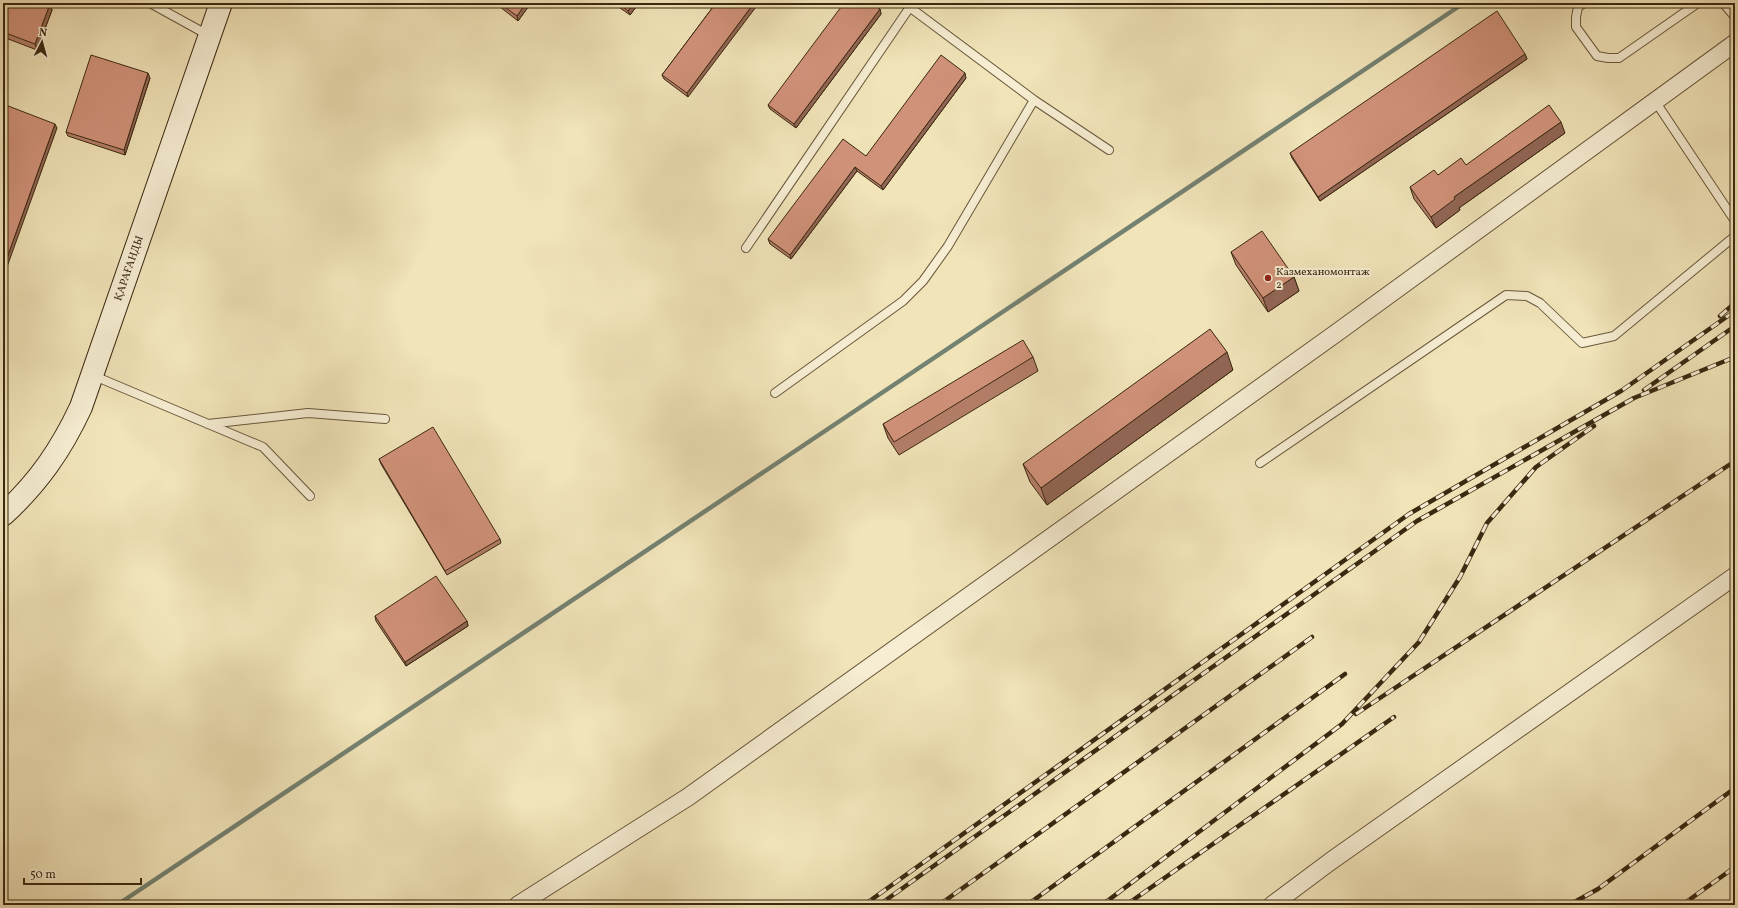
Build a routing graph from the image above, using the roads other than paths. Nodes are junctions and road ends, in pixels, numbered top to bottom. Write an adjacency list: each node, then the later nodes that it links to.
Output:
1 (150, 3): 8 (lane)
2 (221, 3): 8 (main road, ҚАРАҒАНДЫ)
3 (1584, 3): 4 (lane)
4 (1698, 3)
5 (1723, 3): 7 (lane)
6 (907, 5): 10 (lane); 15 (lane)
7 (1735, 17)
8 (210, 36): 16 (main road, ҚАРАҒАНДЫ)
9 (1735, 43): 11 (street)
10 (1034, 100): 12 (lane); 17 (lane)
11 (1655, 101): 13 (lane); 24 (street)
12 (1109, 150)
13 (1735, 221)
14 (1735, 236): 20 (lane)
15 (746, 248)
16 (91, 374): 19 (lane); 22 (main road, ҚАРАҒАНДЫ)
17 (774, 393)
18 (385, 419): 19 (lane)
19 (207, 424): 21 (lane)
20 (1260, 463)
21 (310, 496)
22 (3, 515)
23 (1735, 576): 25 (street)
24 (518, 905)
25 (1272, 905)

